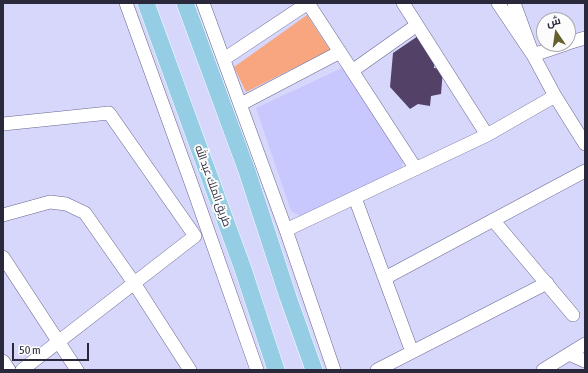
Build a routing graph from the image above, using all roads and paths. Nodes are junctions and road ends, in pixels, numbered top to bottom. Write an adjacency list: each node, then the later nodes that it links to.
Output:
1 (126, 3): 20 (street)
2 (146, 3): 15 (main road, طريق الملك عبد الله)
3 (185, 3): 33 (main road)
4 (203, 3): 13 (street)
5 (308, 3): 10 (street); 13 (street)
6 (403, 3): 9 (street)
7 (498, 3): 12 (street)
8 (514, 3): 12 (street)
9 (417, 25): 14 (street); 19 (street)
10 (340, 52): 14 (street); 17 (street)
11 (542, 52): 12 (street)
12 (533, 55): 16 (street)
13 (224, 59): 17 (street)
14 (352, 71): 22 (street)
15 (179, 92): 20 (street); 38 (main road, طريق الملك عبد الله)
16 (555, 96): 19 (street); 21 (street)
17 (241, 104): 27 (street)
18 (3, 124): 31 (street)
19 (487, 135): 22 (street)
20 (175, 138): 34 (street)
21 (585, 144)
22 (416, 169): 24 (street)
23 (585, 171): 26 (street)
24 (355, 198): 27 (street); 30 (street)
25 (3, 215): 31 (street)
26 (493, 220): 30 (street); 32 (street)
27 (286, 230): 28 (street)
28 (292, 250): 33 (street); 50 (street)
29 (3, 257): 36 (street)
30 (385, 278): 39 (street)
31 (134, 283): 36 (street); 46 (street)
32 (547, 283): 35 (street); 39 (street)
33 (288, 297): 49 (main road)
34 (237, 313): 38 (street); 47 (street)
35 (573, 315)
36 (58, 342): 44 (street); 45 (street)
37 (585, 344): 40 (street)
38 (270, 351): 48 (main road, طريق الملك عبد الله)
39 (412, 352): 51 (street)
40 (569, 354): 42 (street); 52 (street)
41 (3, 361): 43 (street)
42 (585, 361)
43 (9, 370)
44 (22, 370)
45 (77, 370)
46 (190, 370)
47 (257, 370)
48 (276, 370)
49 (314, 370)
50 (334, 370)
51 (377, 370)
52 (543, 370)

